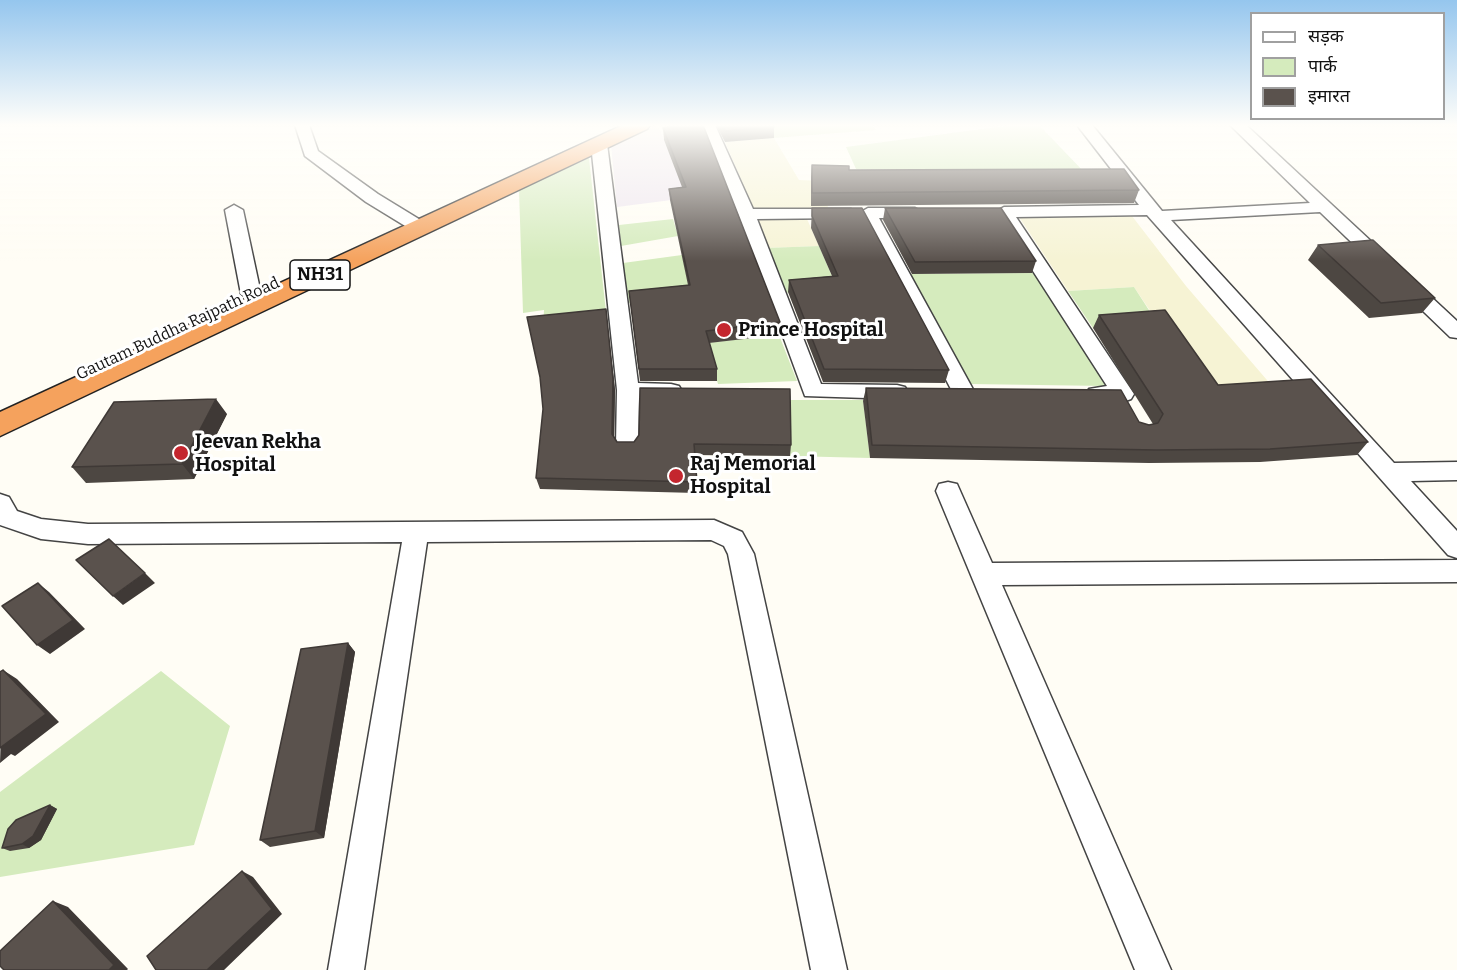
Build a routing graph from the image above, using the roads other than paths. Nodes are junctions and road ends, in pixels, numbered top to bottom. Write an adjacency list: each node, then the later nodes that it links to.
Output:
1 (334, 170): 16 (street)
2 (526, 170): 16 (highway, Gautam Buddha Rajpath Road / NH31)
3 (540, 170): 16 (highway, NH31)
4 (602, 170): 19 (street)
5 (728, 170): 12 (street)
6 (1120, 170): 15 (street)
7 (1284, 170): 8 (street)
8 (1323, 207): 15 (street); 18 (street)
9 (234, 210): 17 (street)
10 (982, 212): 11 (street)
11 (1004, 212): 15 (street); 27 (street)
12 (747, 213): 13 (street); 22 (street)
13 (868, 213): 14 (street); 25 (street)
14 (936, 213)
15 (1154, 213): 32 (street)
16 (416, 225): 17 (highway, Gautam Buddha Rajpath Road / NH31); 29 (highway, NH31)
17 (251, 294): 28 (highway, Gautam Buddha Rajpath Road / NH31)
18 (1457, 332)
19 (628, 390): 20 (street); 30 (street)
20 (686, 391)
21 (790, 391): 22 (street)
22 (813, 391): 23 (street)
23 (918, 392)
24 (941, 393): 25 (street)
25 (964, 393): 26 (street)
26 (987, 393)
27 (1078, 394)
28 (0, 412)
29 (0, 425)
30 (627, 445)
31 (1457, 471): 32 (street)
32 (1387, 472): 36 (street)
33 (948, 491): 38 (street)
34 (0, 504): 35 (street)
35 (416, 534): 39 (street); 40 (street)
36 (1457, 548)
37 (1457, 571): 38 (street)
38 (984, 574): 41 (street)
39 (346, 970)
40 (829, 970)
41 (1153, 970)

